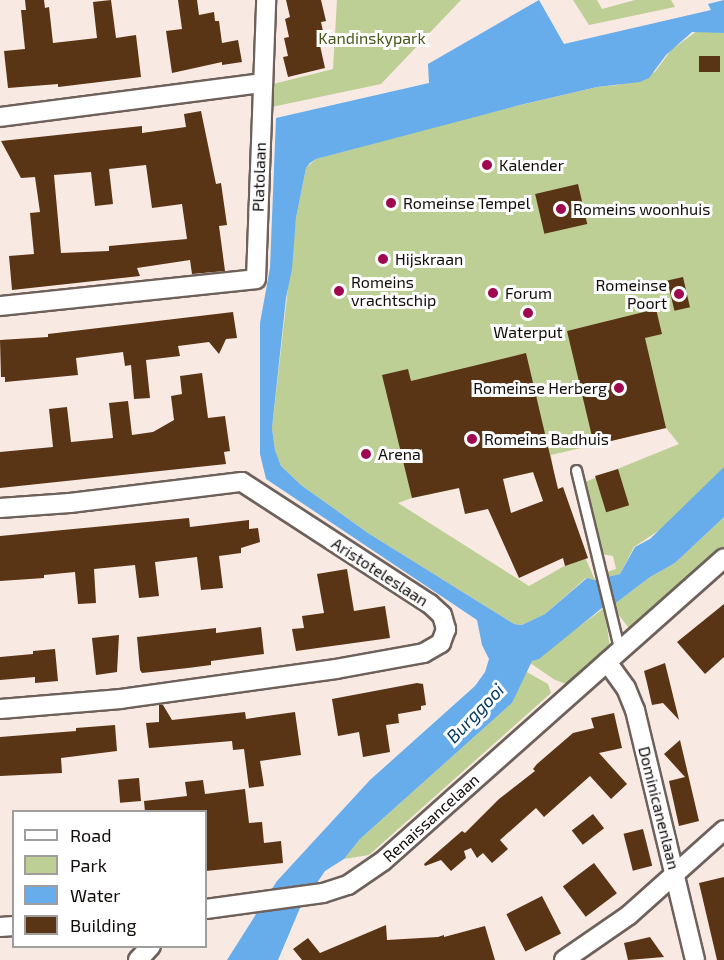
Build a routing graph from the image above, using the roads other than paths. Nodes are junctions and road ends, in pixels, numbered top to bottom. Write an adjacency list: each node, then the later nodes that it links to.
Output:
1 (266, 0): 2 (street)
2 (262, 83): 3 (street); 4 (street, Platolaan)
3 (0, 117)
4 (0, 306)
5 (576, 470): 8 (lane)
6 (0, 508): 9 (street, Aristoteleslaan)
7 (724, 558): 8 (street, Renaissancelaan)
8 (613, 657): 11 (street, Dominicanenlaan); 12 (street, Renaissancelaan)
9 (0, 709)
10 (724, 830): 11 (street)
11 (675, 875): 15 (street); 16 (street, Dominicanenlaan)
12 (207, 909)
13 (149, 948): 14 (street)
14 (138, 960)
15 (564, 960)
16 (695, 960)

